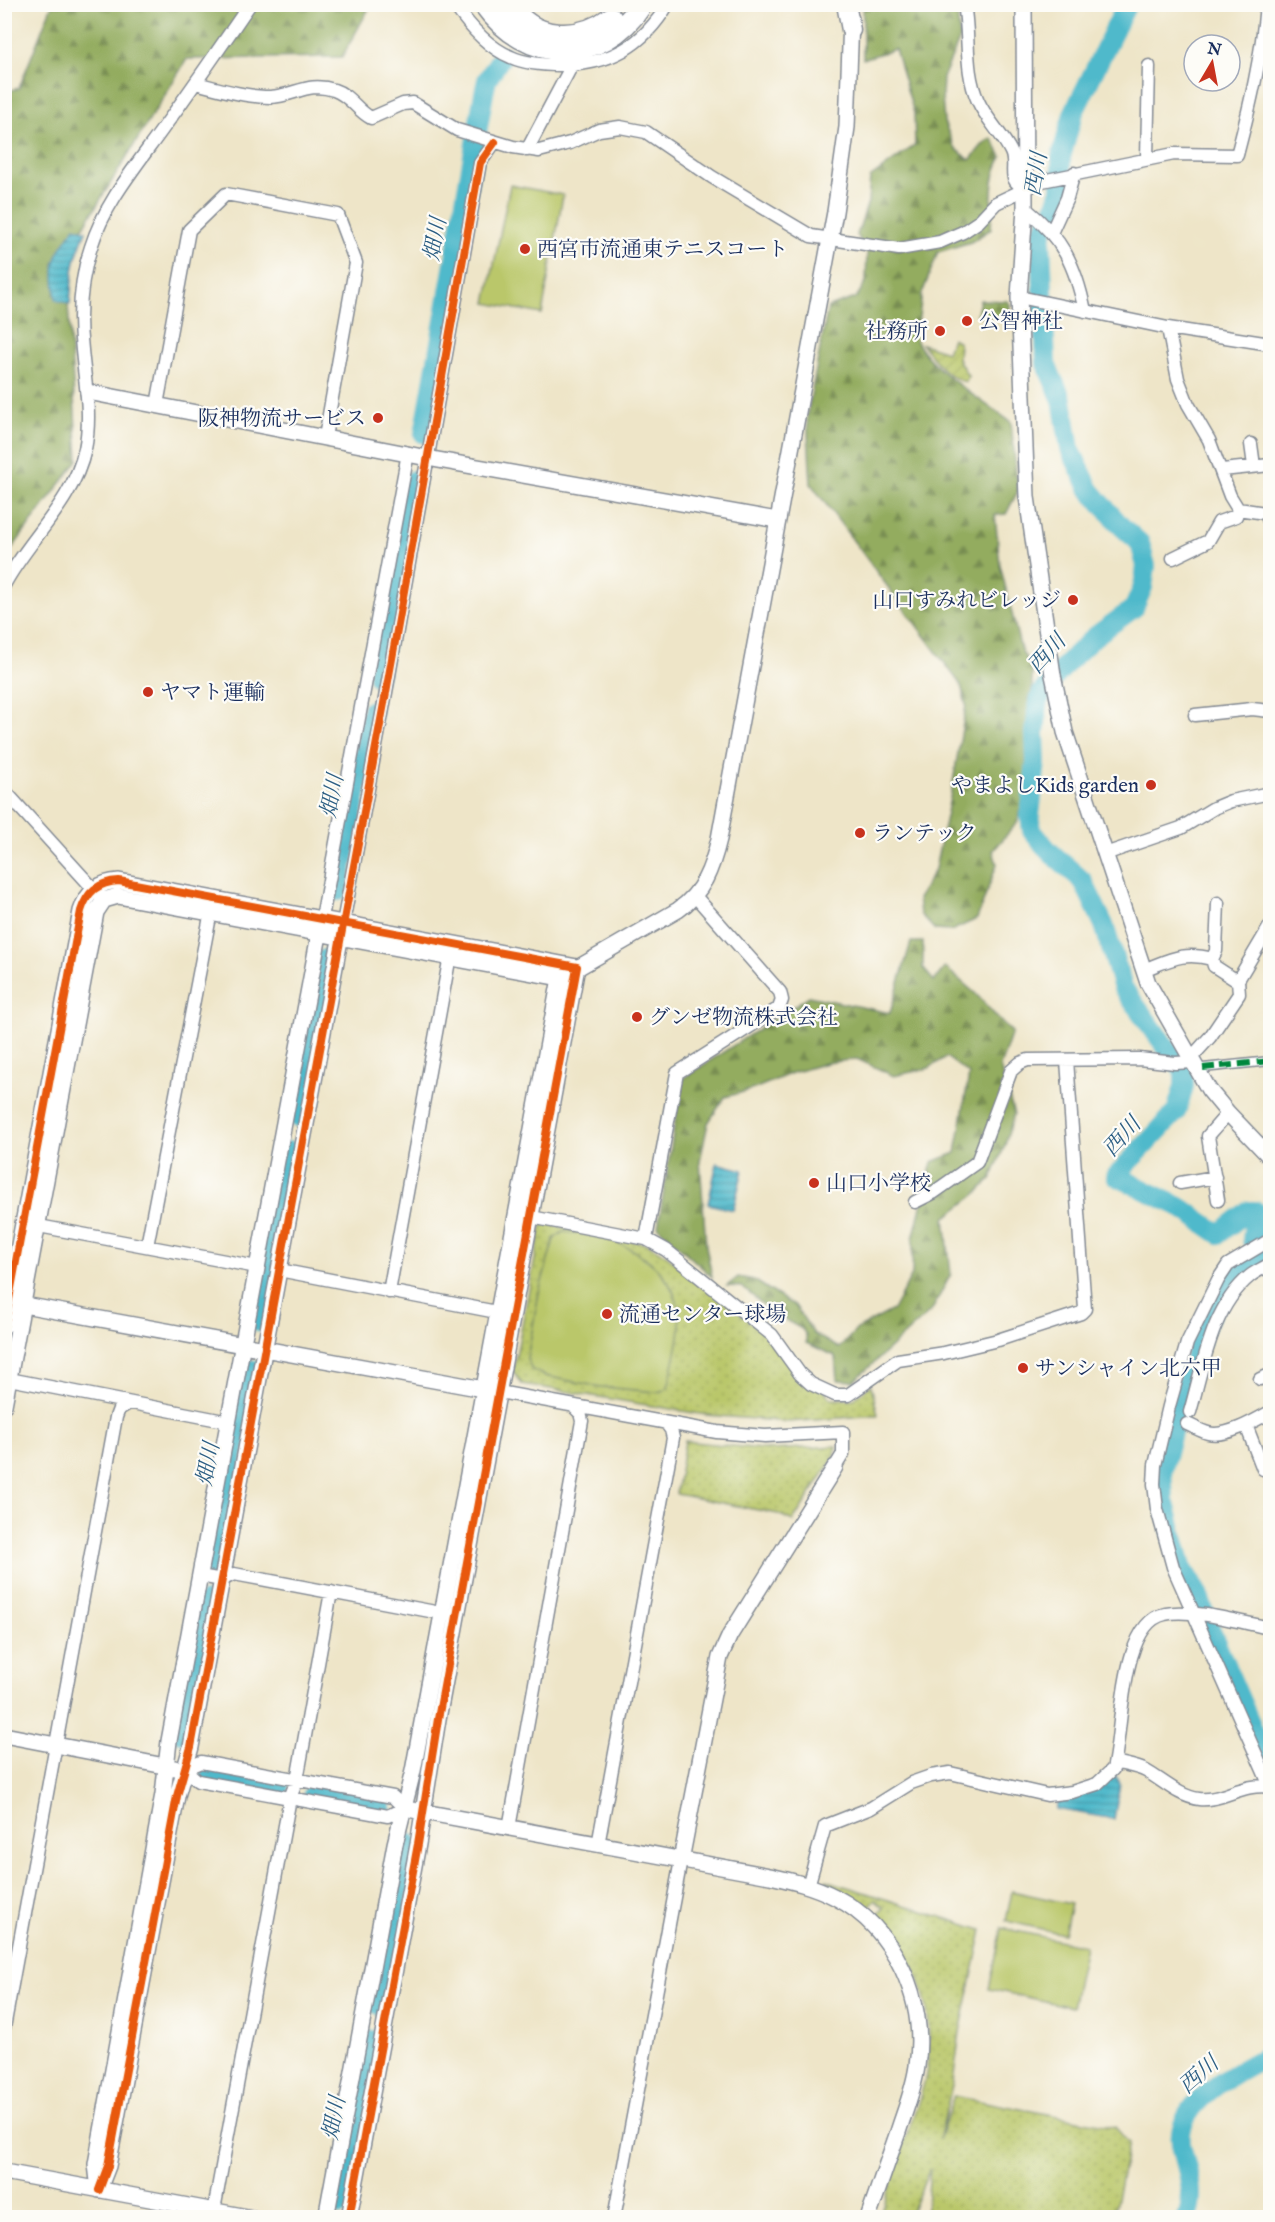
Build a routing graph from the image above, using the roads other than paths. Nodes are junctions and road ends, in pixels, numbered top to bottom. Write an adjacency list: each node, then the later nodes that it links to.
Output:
1 (250, 4): 16 (street)
2 (454, 4): 14 (street)
3 (484, 4): 6 (highway)
4 (510, 4): 5 (highway)
5 (625, 4)
6 (642, 4)
7 (668, 4): 14 (street)
8 (846, 4): 13 (main road)
9 (851, 4): 13 (street)
10 (964, 4): 21 (street)
11 (1024, 4): 21 (street)
12 (1266, 4): 19 (street)
13 (851, 30): 24 (street)
14 (572, 65): 18 (street)
15 (1149, 66): 19 (street)
16 (196, 83): 17 (street); 29 (street)
17 (495, 142): 18 (street); 34 (street)
18 (527, 150): 24 (street)
19 (1147, 158): 20 (street)
20 (1071, 174): 21 (street); 23 (street)
21 (1025, 188): 22 (street); 24 (street)
22 (1025, 208): 23 (street); 25 (street)
23 (1047, 228): 26 (street)
24 (830, 239): 40 (street)
25 (1027, 299): 26 (street); 49 (street)
26 (1085, 311): 27 (street)
27 (1168, 328): 28 (street); 37 (street)
28 (1270, 344)
29 (88, 392): 30 (street); 42 (street)
30 (157, 405): 31 (street); 31 (street)
31 (325, 437): 33 (street)
32 (1251, 444): 36 (street)
33 (408, 453): 34 (street); 43 (street)
34 (428, 458): 40 (street); 44 (street)
35 (1270, 465): 36 (street)
36 (1254, 466): 37 (street)
37 (1222, 470): 38 (street)
38 (1238, 509): 39 (street); 41 (street)
39 (1269, 516)
40 (777, 520): 51 (street)
41 (1173, 558)
42 (4, 585)
43 (363, 694): 44 (street); 54 (street)
44 (385, 699): 55 (street)
45 (1270, 711): 46 (street)
46 (1195, 715)
47 (4, 790): 50 (street)
48 (1270, 792): 49 (street)
49 (1105, 854): 62 (street)
50 (99, 895): 53 (street); 77 (street)
51 (694, 896): 61 (street); 78 (street)
52 (1218, 903): 60 (street)
53 (211, 906): 54 (street); 57 (street); 80 (street)
54 (322, 918): 55 (street); 57 (street)
55 (343, 923): 58 (street); 59 (street)
56 (1270, 926): 64 (street)
57 (319, 934): 58 (street); 69 (street)
58 (340, 939): 59 (street); 70 (street)
59 (451, 951): 61 (street); 63 (street); 84 (street)
60 (1212, 959): 62 (street); 64 (street)
61 (577, 967): 63 (street); 76 (street)
62 (1143, 970): 67 (street)
63 (560, 978): 86 (street)
64 (1238, 980): 67 (street)
65 (1067, 1060): 67 (street); 75 (street); 78 (street)
66 (1270, 1061): 67 (street)
67 (1195, 1062): 68 (street)
68 (1228, 1113): 71 (street); 72 (street)
69 (282, 1131): 70 (street); 82 (street)
70 (303, 1135): 83 (street)
71 (1270, 1156)
72 (1215, 1177): 73 (street); 74 (street)
73 (1180, 1183)
74 (1218, 1200)
75 (915, 1202)
76 (531, 1217): 78 (street); 86 (street)
77 (30, 1224): 80 (street); 85 (street)
78 (646, 1239)
79 (1270, 1240): 95 (street)
80 (147, 1246): 82 (street)
81 (1270, 1264): 97 (street)
82 (257, 1267): 88 (street)
83 (279, 1270): 84 (street); 89 (street)
84 (389, 1292): 86 (street)
85 (12, 1303): 87 (street); 88 (street); 90 (street)
86 (505, 1314): 91 (street)
87 (4, 1326)
88 (243, 1344): 89 (street); 98 (street)
89 (265, 1348): 91 (street); 104 (street)
90 (7, 1378): 92 (street); 93 (street)
91 (491, 1390): 94 (street); 106 (street)
92 (129, 1403): 98 (street); 110 (street)
93 (4, 1405)
94 (573, 1406): 99 (street); 119 (street)
95 (1170, 1407): 97 (street); 107 (street)
96 (1270, 1412): 100 (street)
97 (1187, 1420): 100 (street)
98 (229, 1422): 103 (street)
99 (666, 1423): 101 (street); 120 (street)
100 (1246, 1425): 102 (street)
101 (835, 1467): 121 (street)
102 (1263, 1469)
103 (200, 1576): 104 (street); 112 (street)
104 (222, 1580): 105 (street); 113 (street)
105 (331, 1592): 106 (street); 114 (street)
106 (450, 1615): 117 (street); 118 (street)
107 (1197, 1615): 108 (street); 111 (street); 115 (street)
108 (1270, 1628)
109 (4, 1735): 110 (street)
110 (55, 1745): 112 (street); 126 (street)
111 (1115, 1762): 115 (street); 122 (street)
112 (166, 1766): 113 (street); 123 (street)
113 (184, 1769): 114 (street); 116 (street); 123 (street)
114 (297, 1780): 116 (street); 117 (street)
115 (1270, 1786)
116 (290, 1798): 117 (street); 129 (street)
117 (404, 1808): 118 (street); 124 (street)
118 (422, 1812): 119 (street); 125 (street)
119 (509, 1828): 120 (street)
120 (598, 1845): 121 (street)
121 (681, 1860): 122 (street); 133 (street)
122 (808, 1886): 134 (street)
123 (149, 1911): 128 (street)
124 (363, 2019): 125 (street); 131 (street)
125 (385, 2024): 132 (street)
126 (4, 2028)
127 (4, 2172): 128 (street)
128 (99, 2190): 129 (street)
129 (214, 2210): 130 (street)
130 (253, 2217)
131 (326, 2217)
132 (349, 2217)
133 (614, 2217)
134 (868, 2217)

